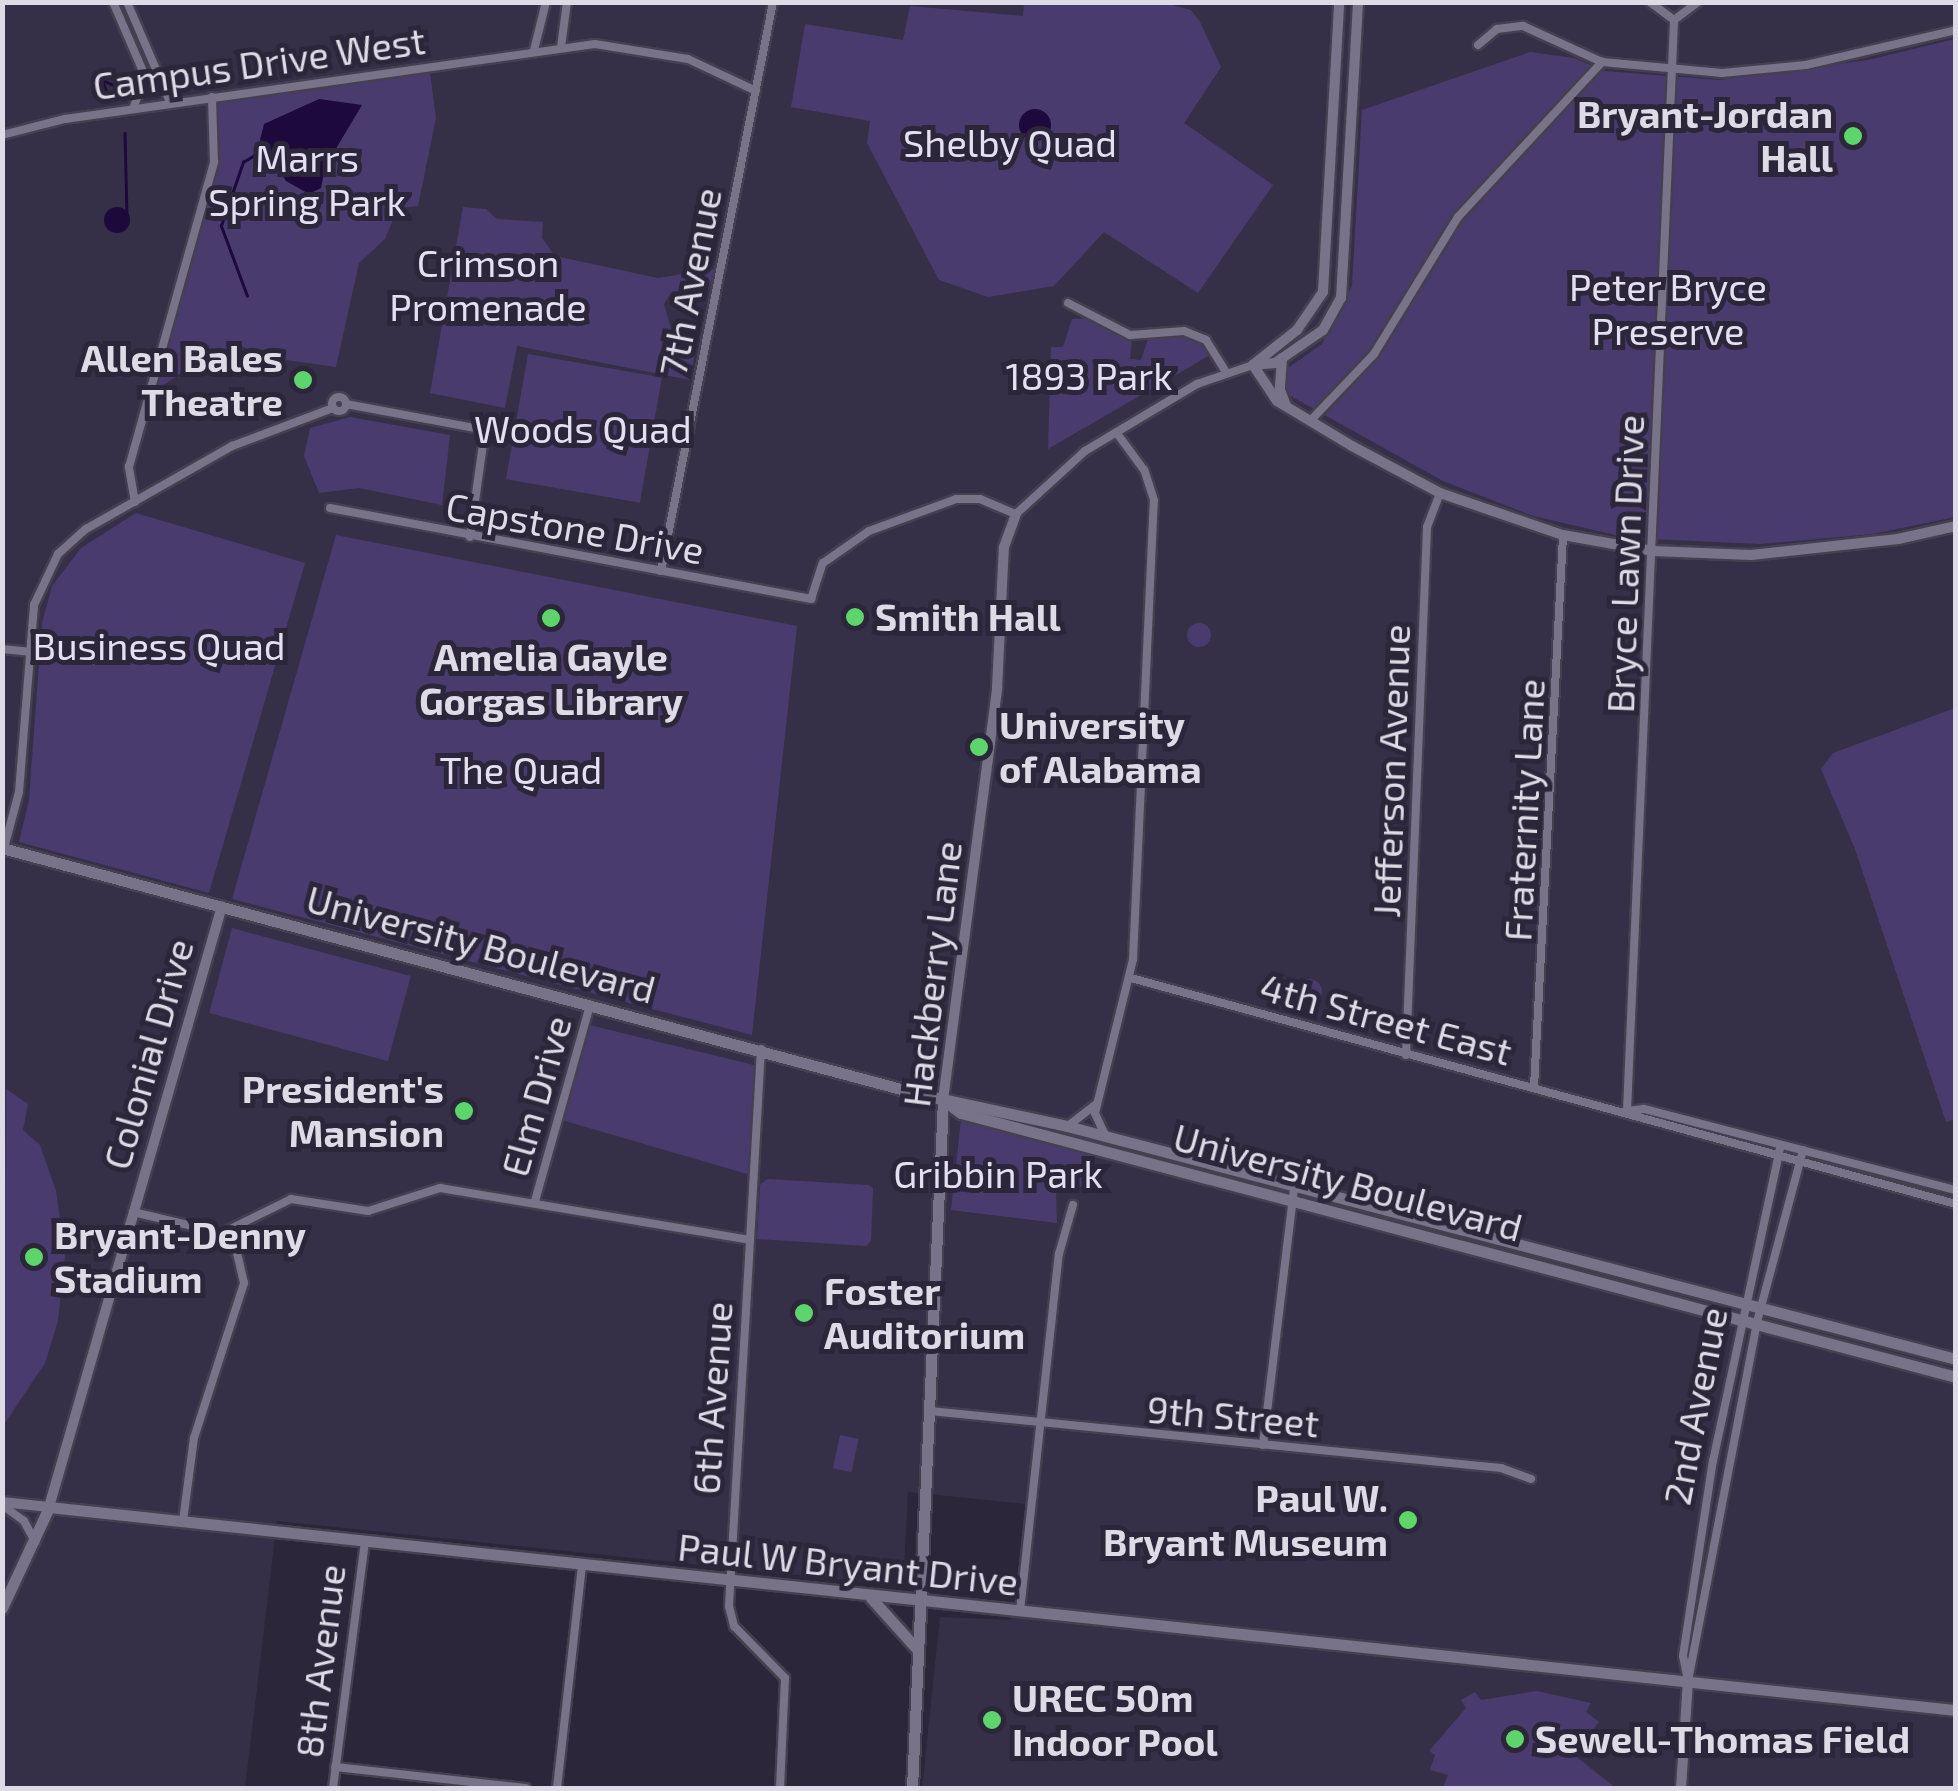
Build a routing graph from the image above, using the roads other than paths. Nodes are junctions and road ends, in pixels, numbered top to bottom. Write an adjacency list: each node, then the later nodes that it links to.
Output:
1 (114, 2): 20 (street)
2 (127, 2): 19 (street)
3 (546, 2): 14 (street)
4 (567, 2): 13 (street)
5 (773, 2): 17 (street, 7th Avenue)
6 (1339, 2): 24 (street, Hackberry Lane)
7 (1358, 2): 23 (street, Hackberry Lane)
8 (1650, 2): 10 (street)
9 (1698, 2): 10 (street)
10 (1674, 20): 16 (street, Bryce Lawn Drive)
11 (1956, 30): 16 (street)
12 (1478, 45): 15 (street)
13 (560, 47): 14 (street, Campus Drive West); 17 (street, Campus Drive West)
14 (534, 50): 18 (street, Campus Drive West)
15 (1602, 62): 16 (street); 27 (street)
16 (1672, 70): 36 (street, Bryce Lawn Drive)
17 (756, 91): 37 (street, 7th Avenue)
18 (212, 98): 19 (street, Campus Drive West); 30 (street)
19 (171, 104): 20 (street, Campus Drive West)
20 (132, 110): 21 (street, Campus Drive West)
21 (2, 135)
22 (1068, 302): 25 (street)
23 (1282, 358): 24 (street, Hackberry Lane); 26 (street)
24 (1253, 364): 25 (street, Hackberry Lane); 26 (street)
25 (1227, 373): 28 (street, Hackberry Lane)
26 (1286, 406): 27 (street)
27 (1310, 420): 29 (street)
28 (1116, 432): 32 (street, Hackberry Lane); 42 (street)
29 (1440, 493): 34 (street); 45 (street, Jefferson Avenue)
30 (135, 502): 35 (street); 39 (street)
31 (330, 508): 35 (street, Capstone Drive)
32 (1016, 514): 37 (street, Capstone Drive); 47 (street, Hackberry Lane)
33 (1956, 526): 36 (street)
34 (1563, 535): 36 (street); 46 (street, Fraternity Lane)
35 (470, 537): 37 (street, Capstone Drive)
36 (1653, 551): 49 (street, Bryce Lawn Drive)
37 (661, 571)
38 (2, 649): 39 (street)
39 (29, 652): 40 (street)
40 (4, 848): 41 (main road, University Boulevard)
41 (222, 906): 43 (main road, University Boulevard); 61 (street, Colonial Drive)
42 (1131, 978): 45 (street, 4th Street East); 48 (street)
43 (590, 1005): 44 (main road, University Boulevard); 58 (street, Elm Drive)
44 (761, 1049): 47 (main road, University Boulevard); 63 (street, 6th Avenue)
45 (1406, 1055): 46 (street, 4th Street East)
46 (1534, 1087): 49 (street, 4th Street East)
47 (943, 1100): 50 (main road, University Boulevard); 57 (main road, University Boulevard); 70 (main road, Hackberry Lane)
48 (1098, 1101): 50 (street); 51 (street)
49 (1627, 1111): 52 (street, 4th Street East); 54 (street, 4th Street East)
50 (1067, 1126): 51 (main road, University Boulevard)
51 (1106, 1137): 57 (main road, University Boulevard)
52 (1781, 1145): 53 (street, 4th Street East); 54 (street, 2nd Avenue)
53 (1803, 1150): 55 (street, 2nd Avenue); 56 (street, 4th Street East)
54 (1778, 1158): 55 (street, 4th Street East); 64 (street, 2nd Avenue)
55 (1799, 1164): 59 (street, 4th Street East); 65 (street, 2nd Avenue)
56 (1956, 1190)
57 (1293, 1192): 64 (main road, University Boulevard); 66 (main road, University Boulevard); 72 (street)
58 (536, 1201): 62 (street); 63 (street)
59 (1956, 1204)
60 (1072, 1205): 71 (street)
61 (133, 1212): 62 (street); 75 (street, Colonial Drive)
62 (222, 1233): 76 (street)
63 (750, 1240): 80 (street, 6th Avenue)
64 (1744, 1301): 65 (main road, University Boulevard); 66 (street, 2nd Avenue)
65 (1760, 1305): 67 (street, 2nd Avenue); 68 (main road, University Boulevard)
66 (1741, 1317): 67 (main road, University Boulevard); 86 (street, 2nd Avenue)
67 (1757, 1322): 69 (main road, University Boulevard); 86 (street, 2nd Avenue)
68 (1956, 1359)
69 (1956, 1377)
70 (930, 1412): 71 (street, 9th Street); 82 (main road, Hackberry Lane)
71 (1041, 1424): 72 (street, 9th Street); 84 (street)
72 (1263, 1445): 73 (street, 9th Street)
73 (1530, 1479)
74 (2, 1504): 75 (street, Paul W Bryant Drive); 78 (street, Paul W Bryant Drive)
75 (49, 1507): 76 (main road, Paul W Bryant Drive); 78 (main road)
76 (183, 1521): 77 (main road, Paul W Bryant Drive)
77 (364, 1541): 79 (main road, Paul W Bryant Drive); 88 (street, 8th Avenue)
78 (35, 1542): 83 (main road)
79 (582, 1566): 80 (main road, Paul W Bryant Drive); 91 (street)
80 (728, 1583): 81 (main road, Paul W Bryant Drive); 92 (street, 6th Avenue)
81 (872, 1598): 82 (main road, Paul W Bryant Drive); 85 (main road)
82 (918, 1603): 84 (main road, Paul W Bryant Drive); 85 (main road, Hackberry Lane)
83 (2, 1608)
84 (1020, 1612): 86 (main road, Paul W Bryant Drive)
85 (917, 1650): 93 (main road, Hackberry Lane)
86 (1688, 1681): 87 (main road, Paul W Bryant Drive); 94 (street, 2nd Avenue)
87 (1956, 1710)
88 (335, 1766): 89 (street, 8th Avenue); 90 (street)
89 (333, 1788)
90 (526, 1788)
91 (557, 1788)
92 (780, 1788)
93 (912, 1788)
94 (1680, 1788)

